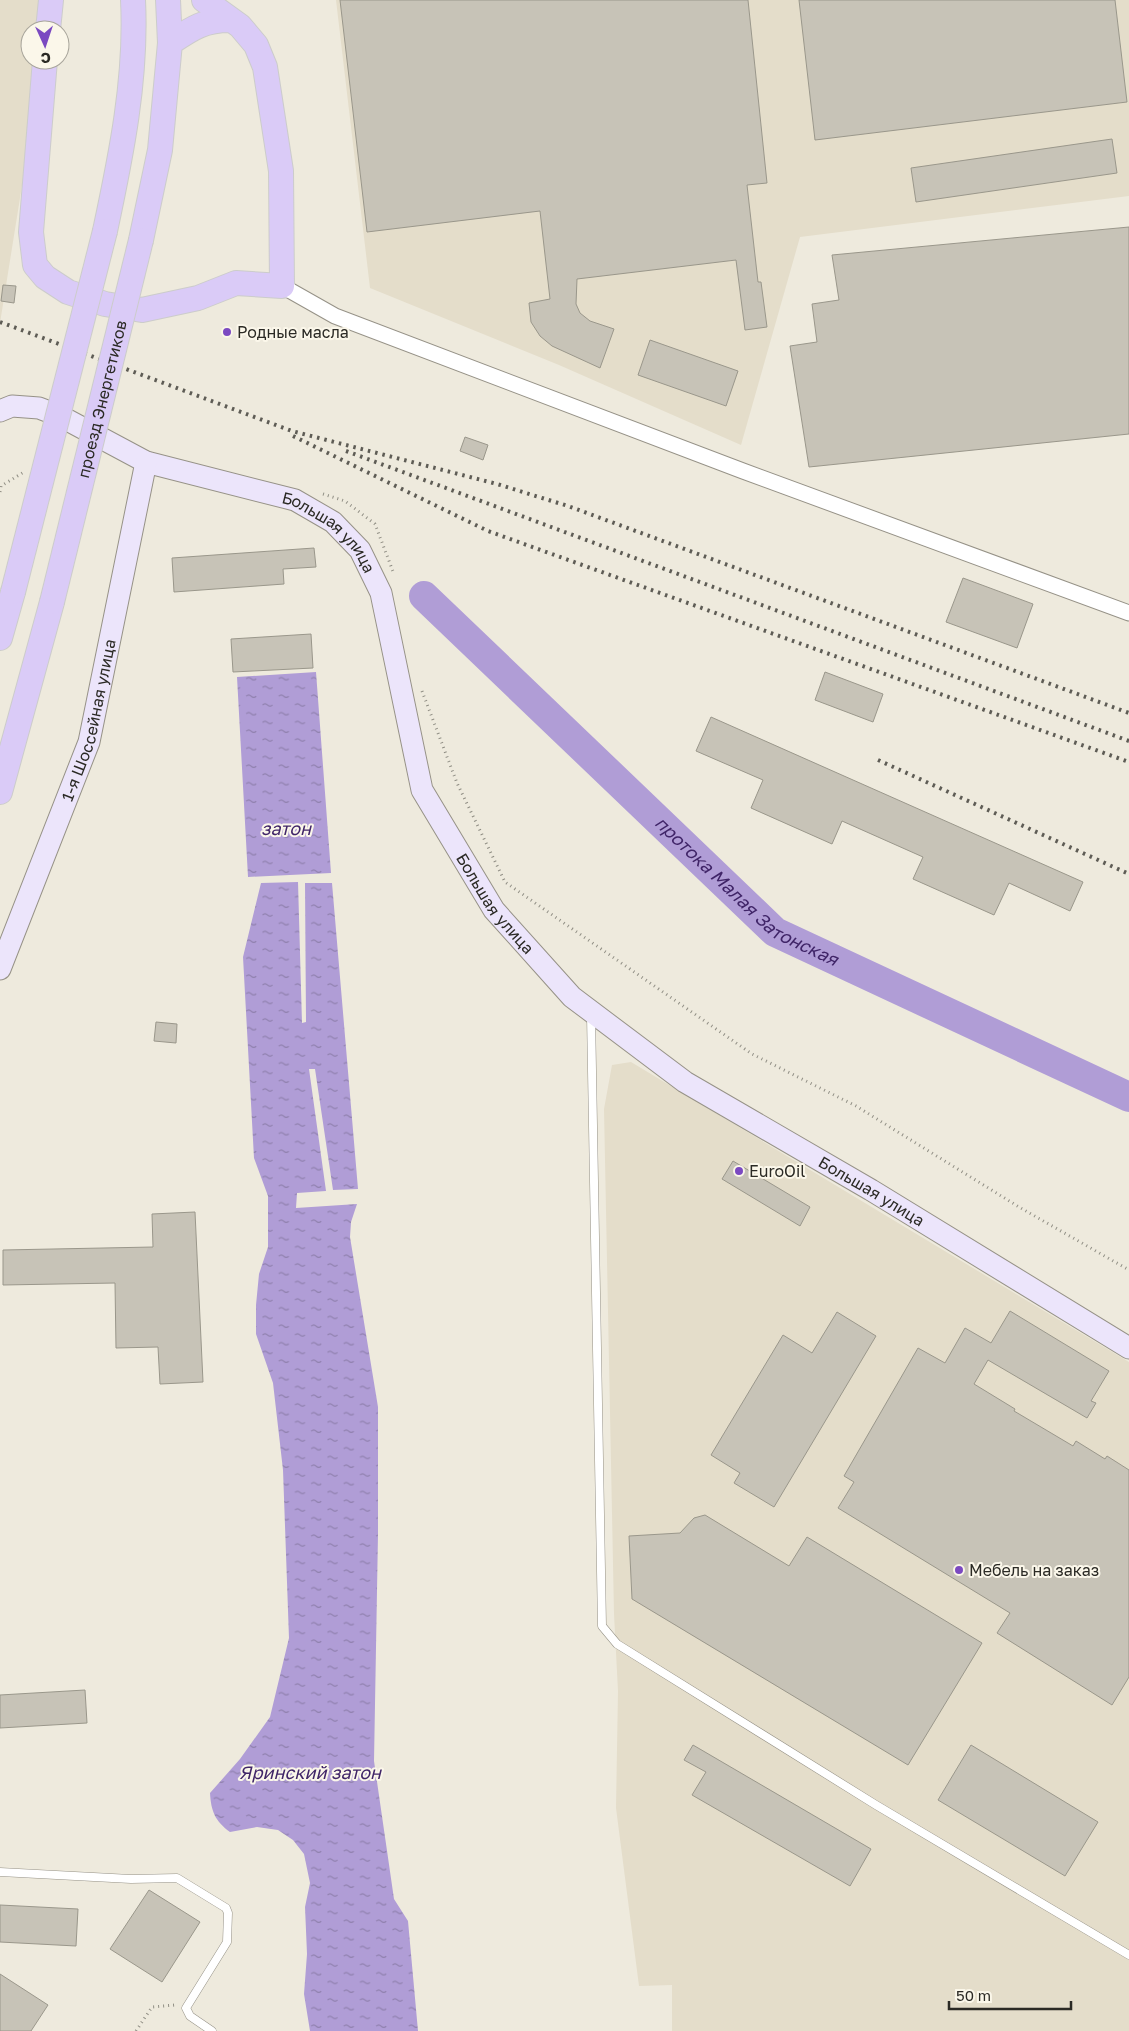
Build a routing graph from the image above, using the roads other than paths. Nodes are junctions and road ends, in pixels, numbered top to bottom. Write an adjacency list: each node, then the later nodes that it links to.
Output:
1 (51, 0): 5 (main road)
2 (133, 0): 13 (main road, bridge)
3 (168, 0): 7 (main road, проезд Энергетиков)
4 (204, 0): 6 (main road)
5 (49, 20)
6 (230, 20): 7 (main road); 9 (main road)
7 (170, 44): 14 (main road, проезд Энергетиков, bridge)
8 (44, 70): 9 (main road)
9 (282, 286): 12 (street)
10 (0, 411): 11 (main road, Большая улица)
11 (146, 462): 15 (main road, 1-я Шоссейная улица); 16 (main road, Большая улица)
12 (1129, 613)
13 (0, 638)
14 (0, 792)
15 (0, 969)
16 (591, 1012): 17 (main road, Большая улица); 19 (lane)
17 (1129, 1348)
18 (0, 1872): 20 (lane)
19 (1129, 1955)
20 (212, 2031)

